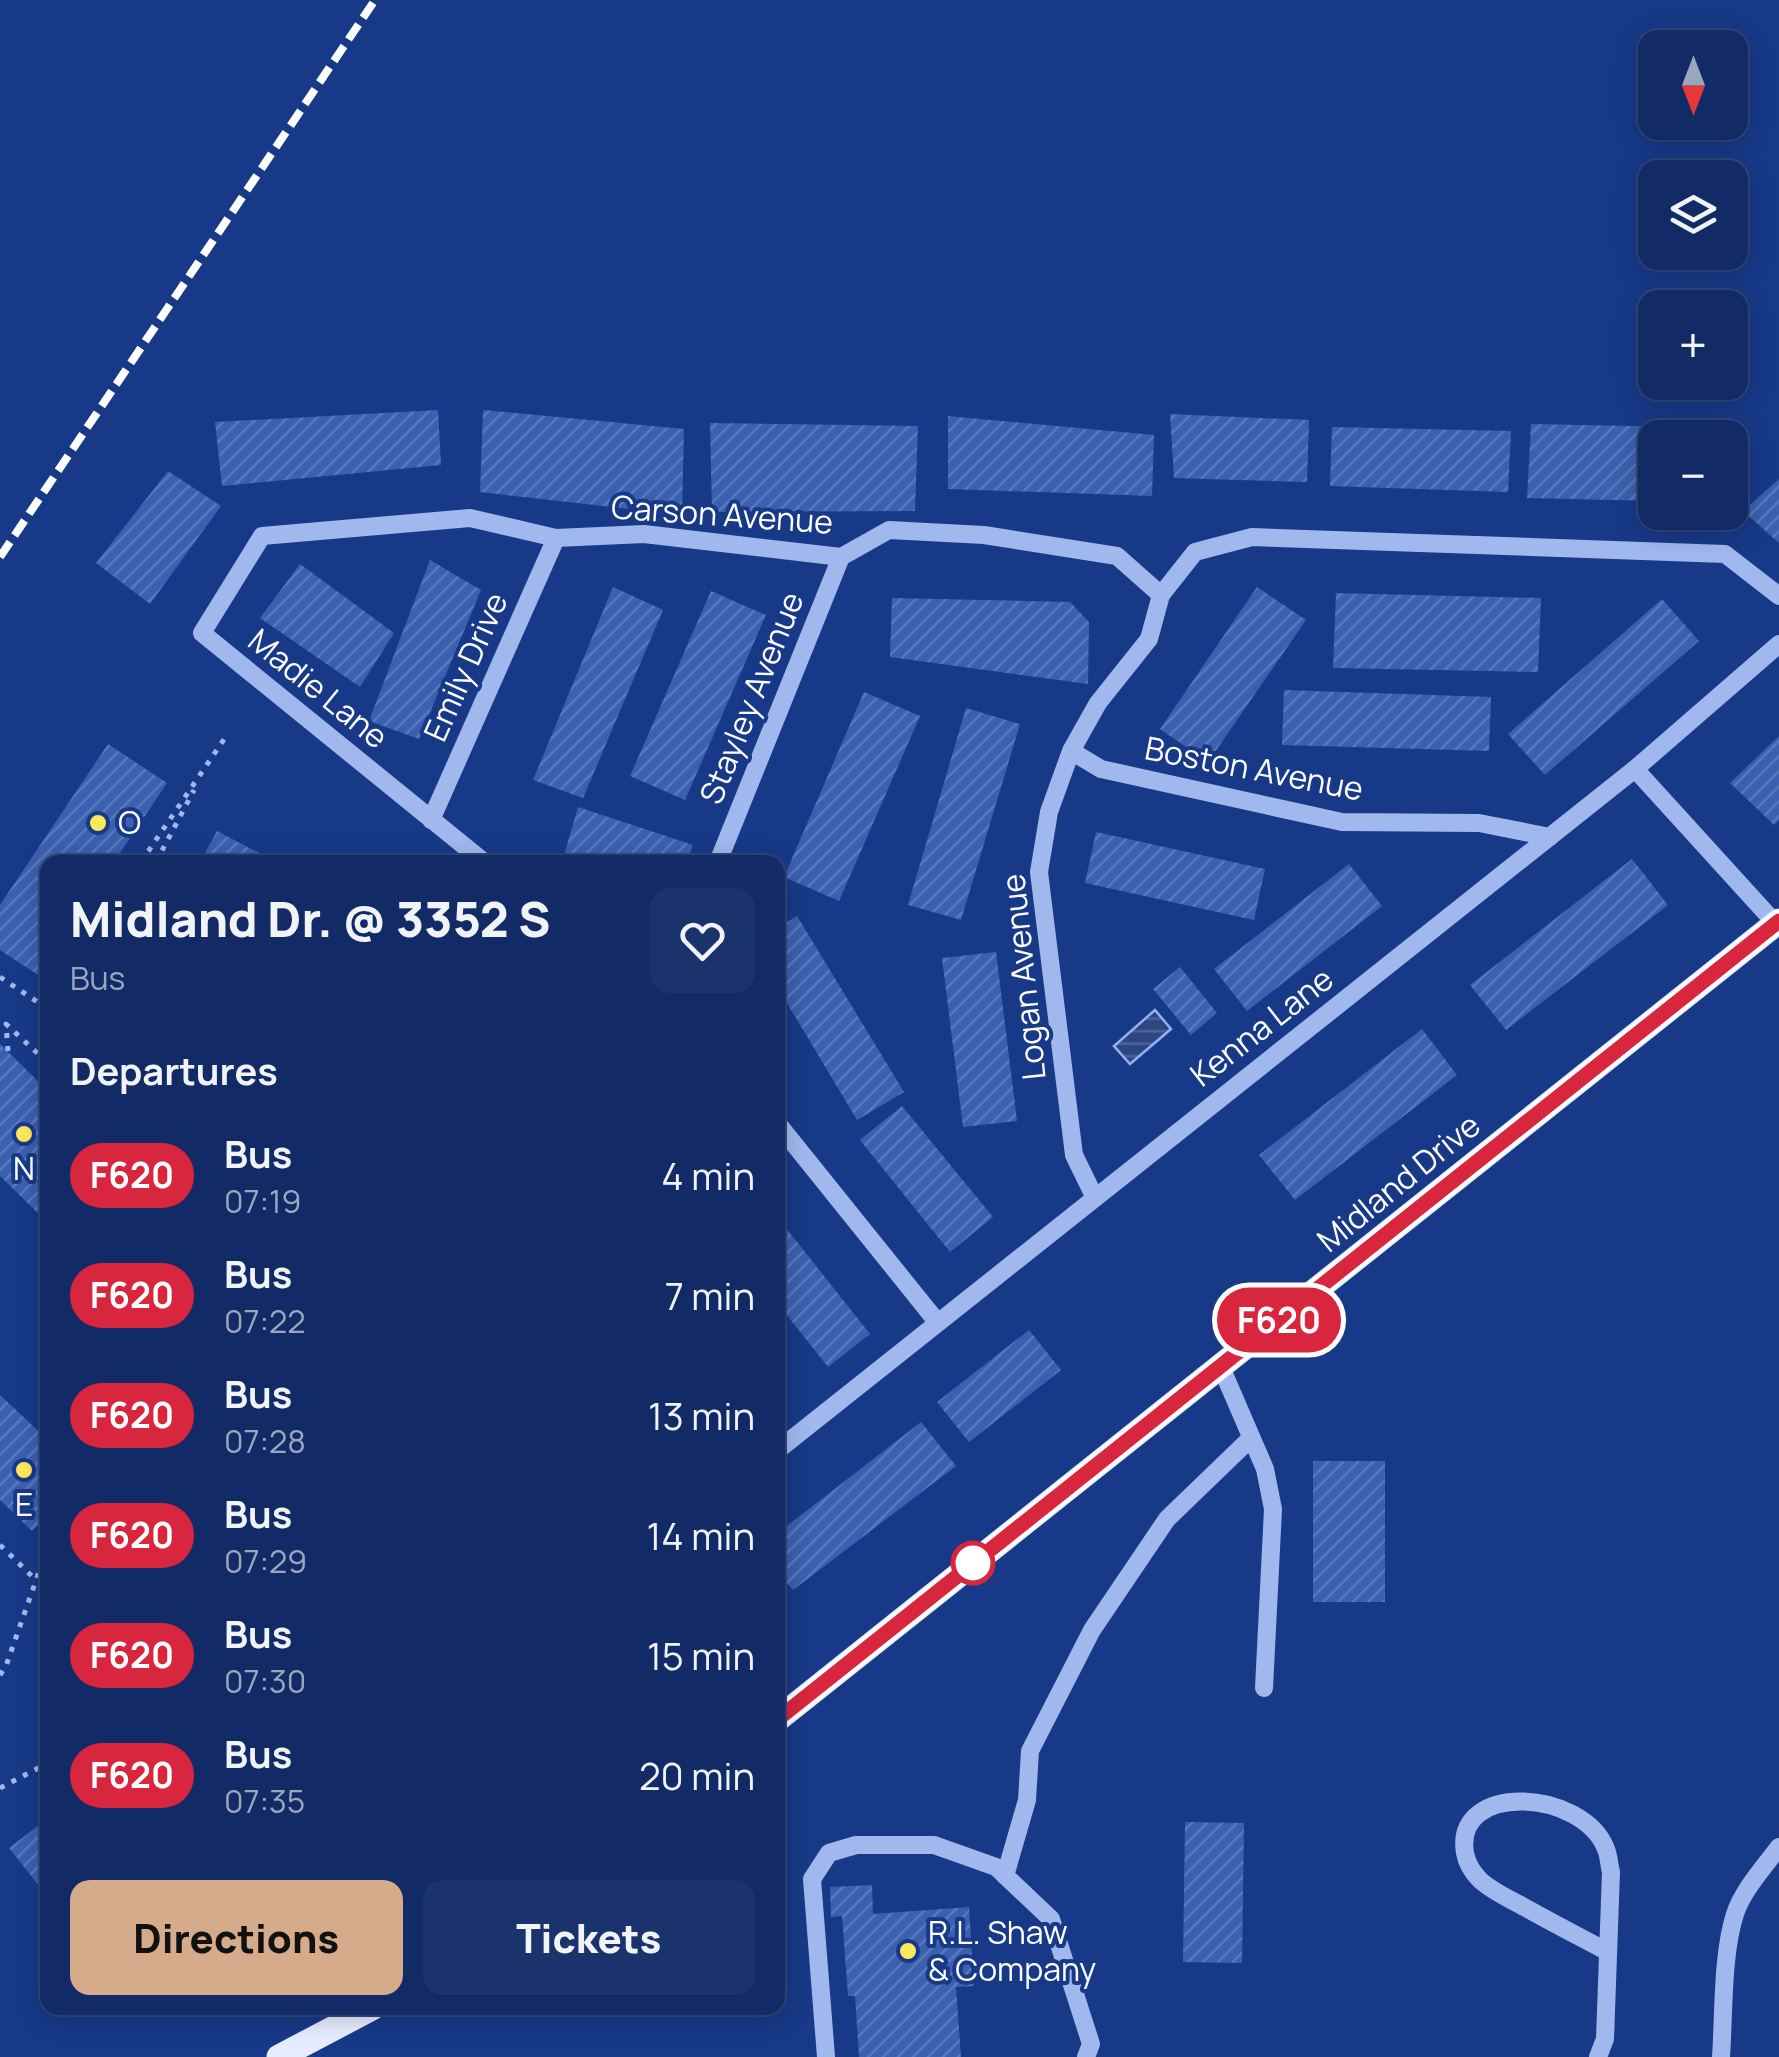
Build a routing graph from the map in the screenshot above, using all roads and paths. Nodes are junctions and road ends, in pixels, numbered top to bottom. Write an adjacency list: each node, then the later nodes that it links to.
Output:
1 (262, 536): 2 (street, Carson Avenue); 11 (street, Madie Lane)
2 (556, 538): 3 (street, Carson Avenue); 11 (street, Emily Drive)
3 (841, 557): 4 (street, Carson Avenue); 16 (street, Stayley Avenue)
4 (1161, 595): 5 (street); 8 (street, Logan Avenue)
5 (1779, 596)
6 (1779, 644): 10 (street, Kenna Lane)
7 (228, 734): 9 (path)
8 (1071, 751): 12 (street, Boston Avenue); 23 (street, Logan Avenue)
9 (206, 766): 13 (path); 14 (path)
10 (1635, 769): 12 (street, Kenna Lane); 17 (street)
11 (431, 820): 15 (street, Madie Lane)
12 (1550, 837): 23 (street, Kenna Lane)
13 (146, 855)
14 (160, 855)
15 (475, 855)
16 (721, 855)
17 (1777, 922): 25 (main road, Midland Drive)
18 (0, 977): 19 (path)
19 (40, 1001)
20 (8, 1052): 21 (path)
21 (40, 1054)
22 (785, 1133): 24 (street)
23 (1095, 1198): 24 (street, Kenna Lane)
24 (938, 1323): 27 (street, Kenna Lane)
25 (1220, 1367): 26 (street); 33 (main road, Midland Drive)
26 (1251, 1438): 32 (street); 37 (street)
27 (785, 1444)
28 (0, 1545): 30 (path)
29 (40, 1569): 30 (path)
30 (36, 1580): 31 (path)
31 (0, 1674)
32 (1264, 1688)
33 (785, 1713)
34 (40, 1767): 35 (path)
35 (0, 1788)
36 (1779, 1847): 44 (street)
37 (1005, 1876): 41 (street); 42 (street)
38 (1608, 1952): 38 (street); 43 (street)
39 (359, 2015): 40 (main road)
40 (279, 2057)
41 (826, 2057)
42 (1086, 2057)
43 (1598, 2057)
44 (1721, 2057)

